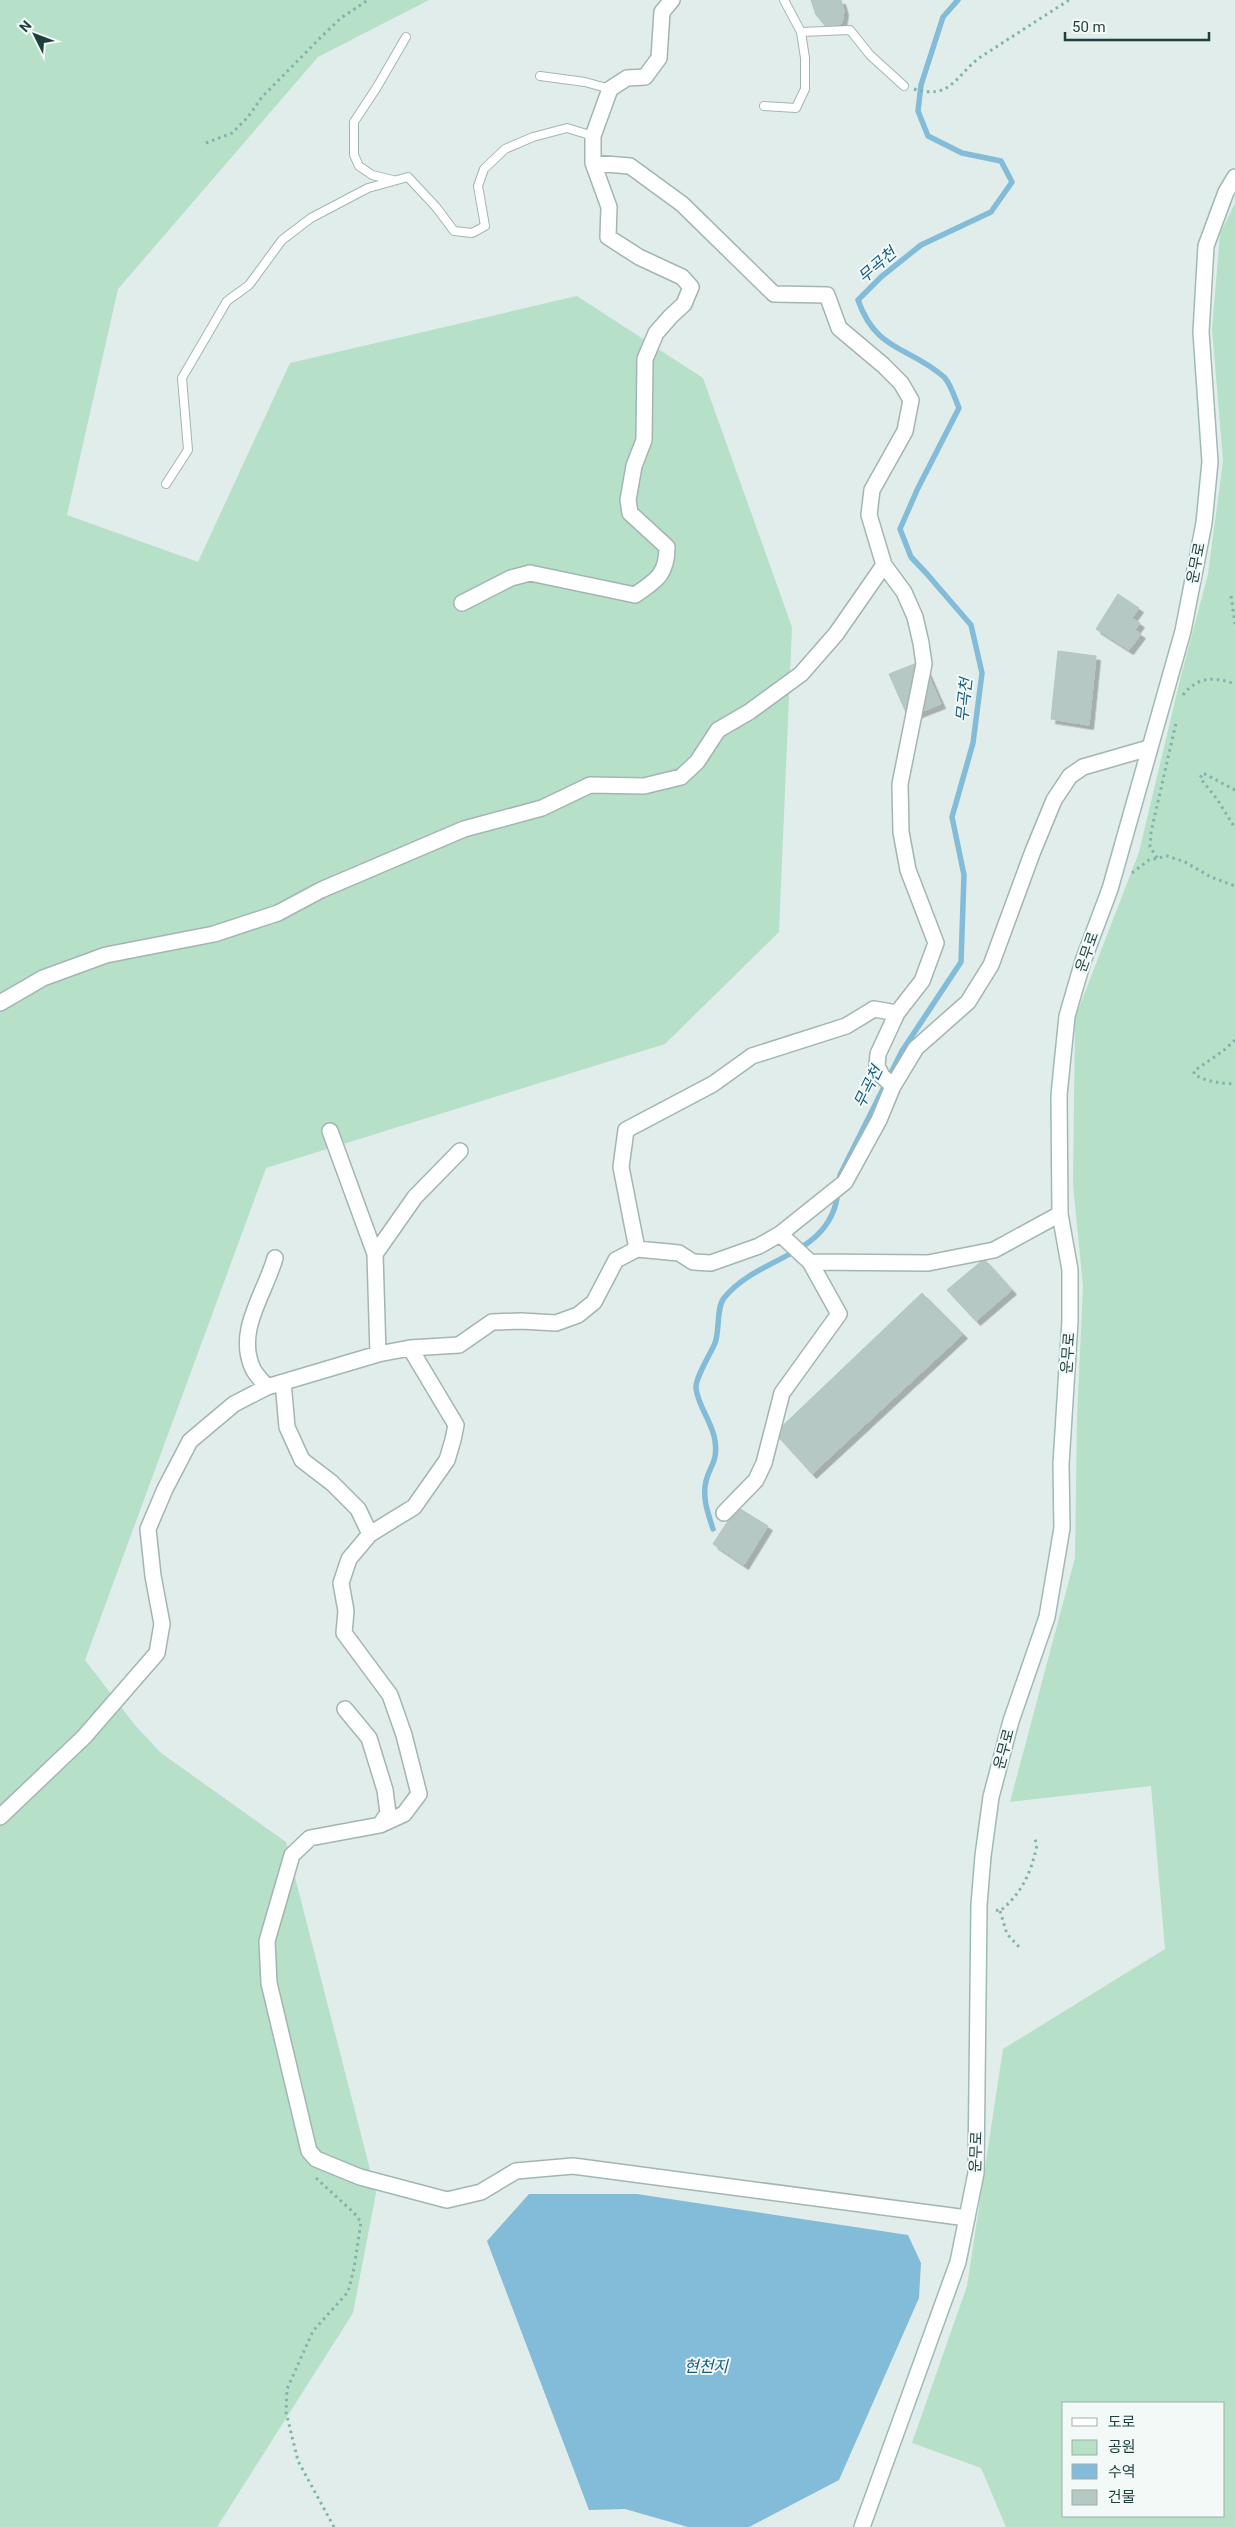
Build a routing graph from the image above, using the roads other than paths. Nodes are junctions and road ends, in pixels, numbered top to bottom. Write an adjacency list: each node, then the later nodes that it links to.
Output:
1 (672, 0): 7 (street)
2 (784, 0): 3 (lane)
3 (801, 32): 6 (lane); 8 (lane)
4 (406, 37): 12 (lane)
5 (540, 76): 7 (lane)
6 (904, 86)
7 (610, 89): 9 (street)
8 (764, 106)
9 (594, 136): 10 (street); 12 (lane)
10 (593, 163): 14 (street); 15 (street)
11 (1235, 177): 16 (street, 운무로)
12 (395, 181): 13 (lane)
13 (166, 484)
14 (884, 565): 17 (street); 18 (street)
15 (462, 603)
16 (1149, 748): 19 (street); 22 (street, 운무로)
17 (0, 1003)
18 (897, 1012): 19 (street); 24 (street)
19 (888, 1081): 23 (street)
20 (330, 1130): 25 (street)
21 (460, 1151): 25 (street)
22 (1060, 1214): 27 (street); 37 (street, 운무로)
23 (780, 1234): 24 (street); 27 (street)
24 (637, 1249): 28 (street)
25 (375, 1254): 29 (street)
26 (275, 1258): 31 (street)
27 (810, 1262): 32 (street)
28 (410, 1348): 29 (street); 33 (street)
29 (378, 1354): 30 (street)
30 (283, 1382): 31 (street); 33 (street)
31 (267, 1387): 35 (street)
32 (724, 1513)
33 (370, 1534): 36 (street)
34 (345, 1709): 36 (street)
35 (0, 1817)
36 (380, 1825): 37 (street)
37 (967, 2218): 38 (street, 운무로)
38 (862, 2527)

